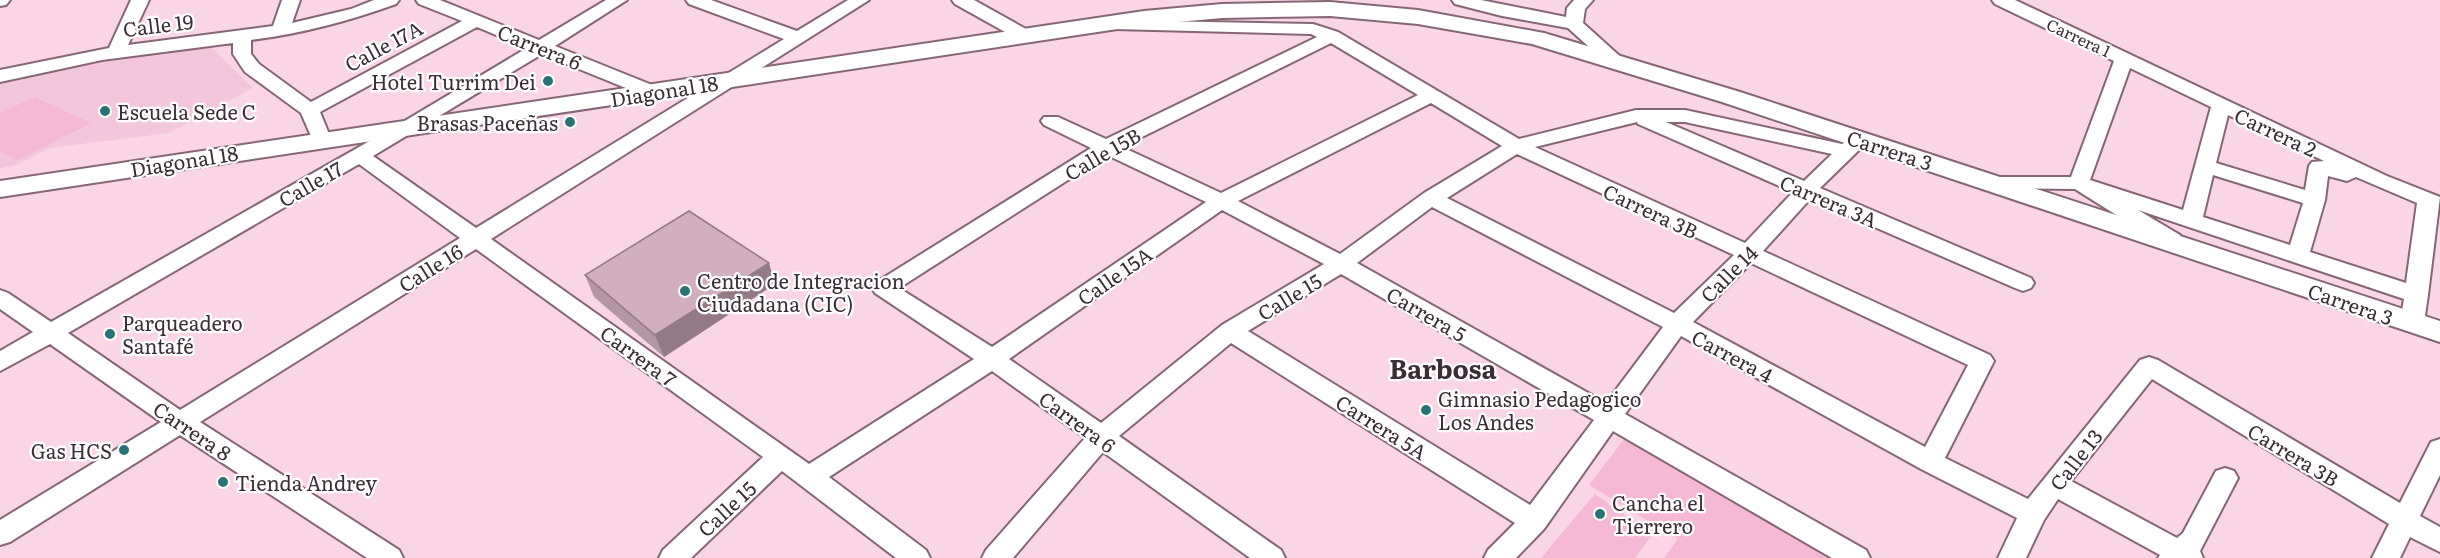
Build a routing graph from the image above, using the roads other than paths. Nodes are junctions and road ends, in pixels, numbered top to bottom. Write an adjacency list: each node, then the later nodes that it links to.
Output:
1 (140, 0): 22 (street)
2 (291, 0): 16 (street)
3 (390, 0): 16 (street, Calle 19)
4 (425, 0): 13 (street, Carrera 6)
5 (618, 0): 21 (street, Calle 17)
6 (695, 0): 20 (street)
7 (860, 0): 20 (street, Calle 16)
8 (961, 0): 19 (street)
9 (1461, 0): 15 (street)
10 (1584, 0): 15 (street)
11 (2001, 0): 23 (street, Carrera 1)
12 (1330, 9): 14 (main road, Diagonal 18); 24 (main road, Carrera 3)
13 (476, 21): 21 (street, Carrera 6); 30 (street, Calle 17A)
14 (1106, 24): 17 (street, Carrera 3B); 19 (main road, Diagonal 18)
15 (1574, 24): 24 (street)
16 (280, 32): 18 (street, Calle 19)
17 (1332, 36): 28 (street, Carrera 3B); 36 (street, Calle 15B)
18 (242, 37): 22 (street, Calle 19); 30 (street)
19 (1027, 37): 26 (main road, Diagonal 18)
20 (798, 38): 26 (street, Calle 16)
21 (539, 46): 27 (street, Carrera 6); 33 (street, Calle 17)
22 (116, 52): 25 (street, Calle 19)
23 (2124, 58): 29 (street, Carrera 2); 41 (street)
24 (1615, 60): 35 (main road, Carrera 3)
25 (0, 76)
26 (730, 81): 27 (main road, Diagonal 18); 49 (street, Calle 16)
27 (655, 93): 33 (main road, Diagonal 18)
28 (1432, 95): 37 (street, Carrera 3B); 46 (street, Calle 15A)
29 (2222, 106): 39 (street); 47 (street, Carrera 2)
30 (310, 110): 34 (street)
31 (1636, 116): 35 (street, Calle 15); 37 (street, Calle 15); 43 (street, Carrera 3A)
32 (1051, 121): 36 (street, Carrera 5)
33 (410, 126): 34 (main road, Diagonal 18); 38 (street, Calle 17)
34 (321, 139): 42 (main road, Diagonal 18)
35 (1853, 145): 40 (main road, Carrera 3); 43 (street, Calle 14)
36 (1108, 146): 46 (street, Carrera 5); 55 (street, Calle 15B)
37 (1516, 146): 44 (street, Calle 15); 51 (street, Carrera 3B)
38 (359, 155): 49 (street, Carrera 7); 62 (street, Calle 17)
39 (2206, 166): 45 (street); 48 (street)
40 (1995, 183): 41 (street); 50 (main road, Carrera 3)
41 (2079, 183): 48 (street); 50 (street)
42 (0, 189)
43 (1806, 190): 51 (street, Calle 14); 54 (street, Carrera 3A)
44 (1431, 198): 53 (street, Calle 15); 59 (street, Carrera 4)
45 (2314, 200): 47 (street); 52 (street)
46 (1221, 201): 53 (street, Carrera 5); 63 (street, Calle 15A)
47 (2434, 203): 56 (street)
48 (2191, 220): 52 (street)
49 (476, 238): 67 (street, Calle 16); 70 (street, Carrera 7)
50 (2179, 245): 58 (main road, Carrera 3)
51 (1748, 255): 59 (street, Calle 14); 71 (street, Carrera 3B)
52 (2298, 257): 56 (street)
53 (1341, 264): 60 (street, Calle 15); 66 (street, Carrera 5)
54 (2023, 283)
55 (883, 288): 63 (street, Carrera 6)
56 (2417, 295): 58 (street)
57 (0, 298): 62 (street, Carrera 8)
58 (2412, 323): 61 (main road, Carrera 3)
59 (1677, 324): 66 (street, Calle 14); 71 (street, Carrera 4)
60 (1230, 331): 68 (street, Calle 15); 77 (street, Carrera 5A)
61 (2440, 332)
62 (51, 333): 64 (street, Calle 17); 67 (street, Carrera 8)
63 (992, 359): 68 (street, Carrera 6); 72 (street, Calle 15A)
64 (0, 362)
65 (2149, 366): 74 (street, Calle 13); 76 (street, Carrera 3B)
66 (1610, 416): 77 (street, Calle 14); 87 (street, Carrera 5)
67 (180, 422): 78 (street, Calle 16); 81 (street, Carrera 8)
68 (1101, 438): 84 (street, Calle 15); 85 (street, Carrera 6)
69 (2440, 449): 76 (street)
70 (780, 457): 72 (street, Carrera 7); 82 (street, Calle 15)
71 (1930, 462): 75 (street, Carrera 4)
72 (809, 477): 83 (street, Carrera 7)
73 (2224, 478): 80 (street)
74 (2055, 484): 75 (street, Calle 13); 80 (street)
75 (2033, 514): 88 (street, Calle 13)
76 (2404, 519): 79 (street, Carrera 3B); 89 (street)
77 (1534, 521): 86 (street, Calle 14)
78 (0, 534)
79 (2440, 541)
80 (2180, 556)
81 (389, 558)
82 (673, 558)
83 (916, 558)
84 (996, 558)
85 (1272, 558)
86 (1498, 558)
87 (1856, 558)
88 (2012, 558)
89 (2386, 558)

